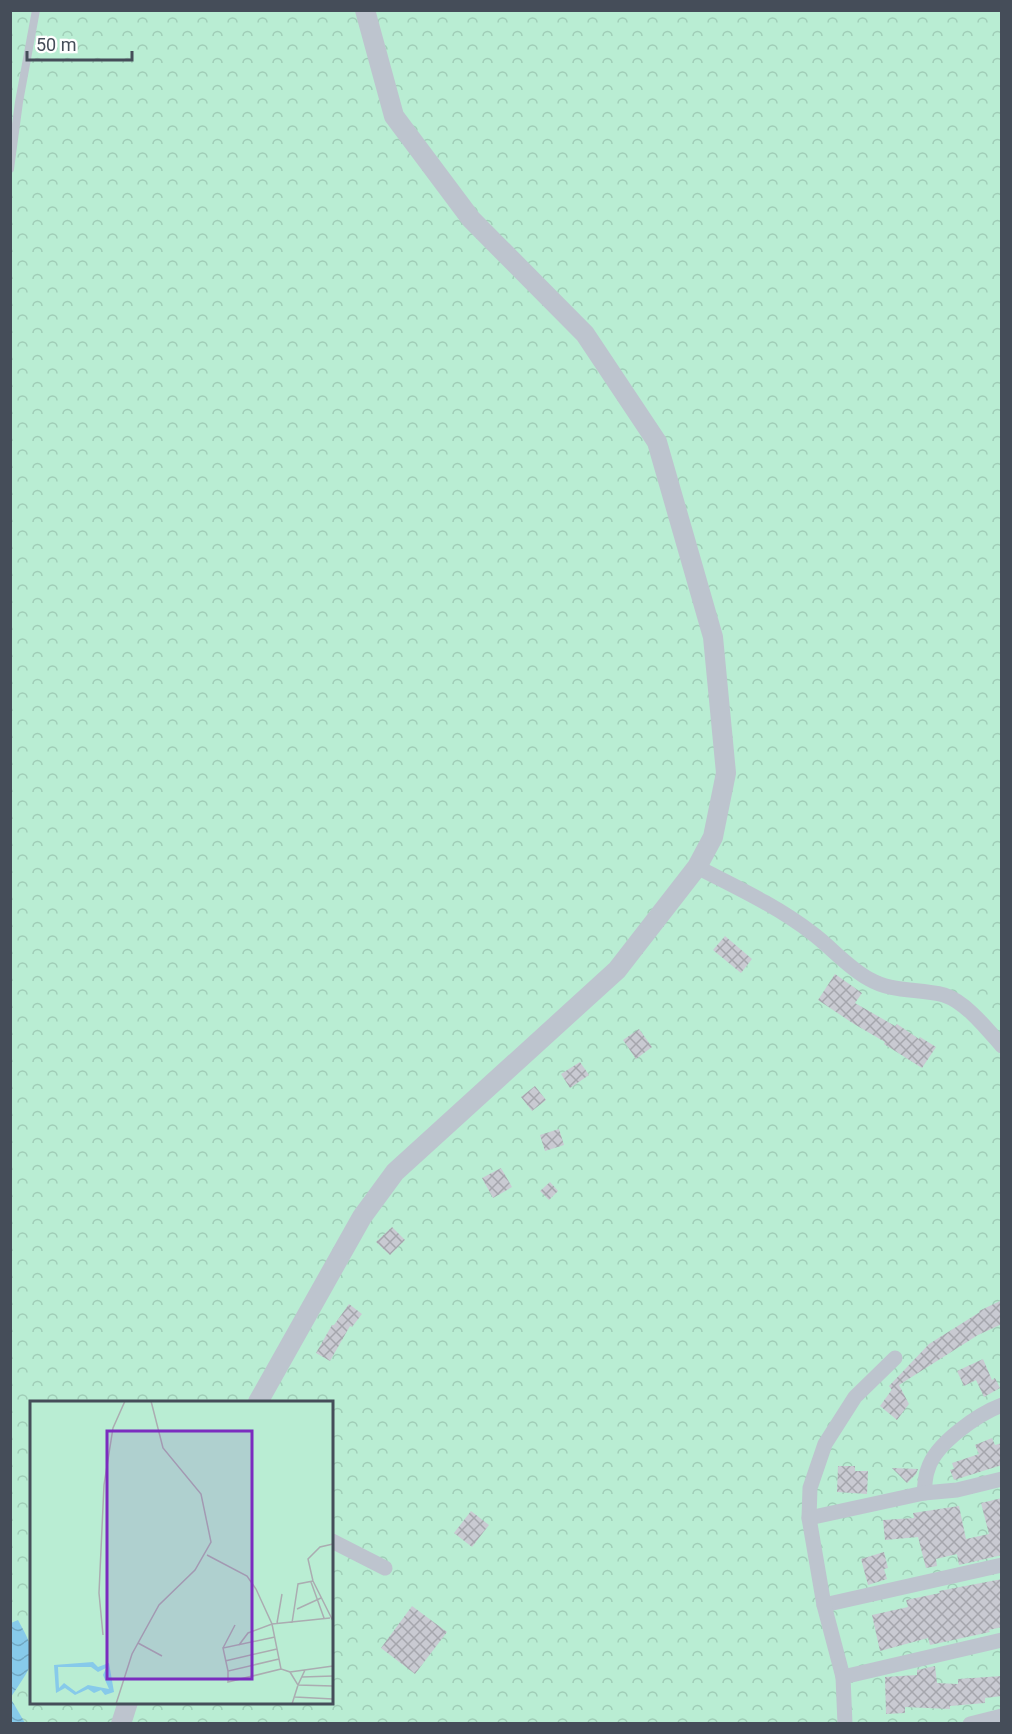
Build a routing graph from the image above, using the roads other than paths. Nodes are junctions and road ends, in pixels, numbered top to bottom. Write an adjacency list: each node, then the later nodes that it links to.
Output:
1 (36, 10): 3 (lane)
2 (366, 10): 4 (street)
3 (10, 169)
4 (697, 867): 5 (street); 7 (street)
5 (1002, 1046)
6 (895, 1358): 11 (street)
7 (259, 1401)
8 (1002, 1404): 10 (street)
9 (1002, 1479): 10 (street)
10 (924, 1493): 11 (street)
11 (809, 1518): 15 (street)
12 (333, 1541): 14 (street)
13 (1002, 1565): 15 (street)
14 (385, 1568)
15 (824, 1605): 17 (street)
16 (1002, 1640): 17 (street)
17 (843, 1677): 21 (street)
18 (127, 1704): 20 (street)
19 (1002, 1716): 22 (street)
20 (121, 1724)
21 (845, 1724)
22 (970, 1724)

